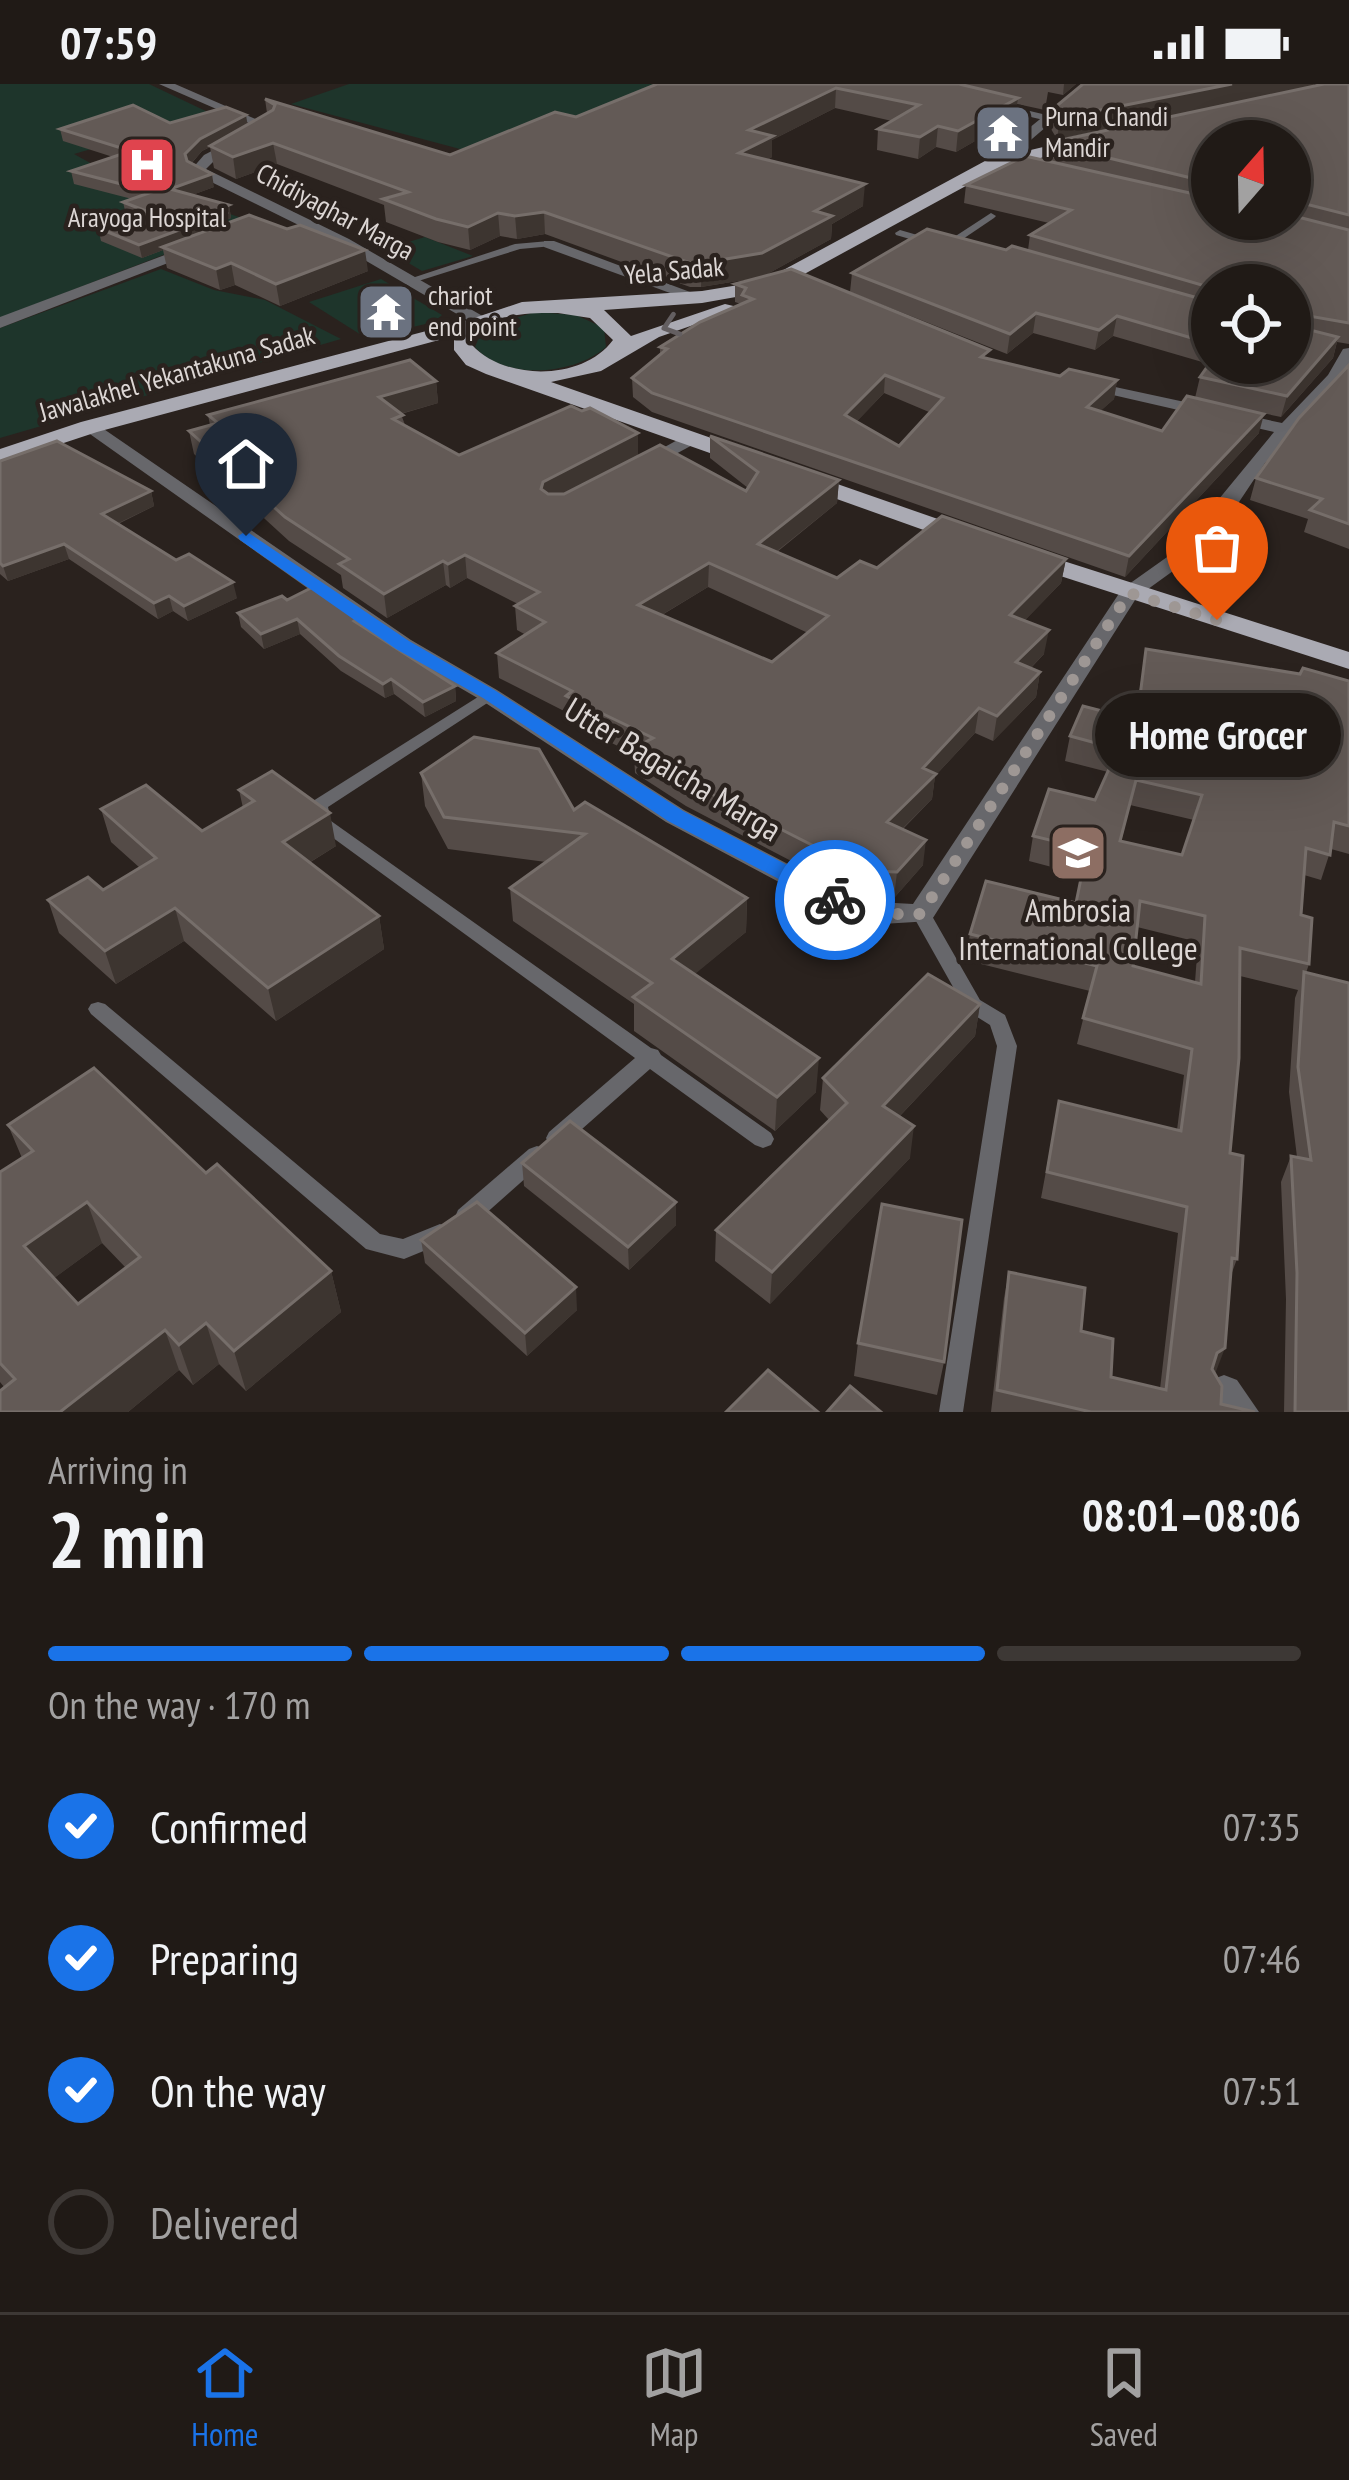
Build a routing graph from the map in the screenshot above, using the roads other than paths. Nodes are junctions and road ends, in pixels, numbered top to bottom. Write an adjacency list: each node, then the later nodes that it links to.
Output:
1 (165, 84): 10 (street, Chidiyaghar Marga)
2 (1090, 84): 5 (street)
3 (1043, 99): 5 (street)
4 (986, 104): 6 (lane)
5 (1066, 104): 6 (street)
6 (1048, 118): 8 (street)
7 (1110, 140): 8 (main road)
8 (1015, 161): 9 (street); 13 (main road); 20 (main road, Yela Sadak)
9 (1054, 173)
10 (286, 213): 12 (street); 18 (street, Chidiyaghar Marga)
11 (991, 216): 15 (lane)
12 (263, 222)
13 (900, 233): 15 (lane); 27 (main road, one-way to 27)
14 (218, 239): 23 (street)
15 (952, 242): 17 (lane)
16 (549, 244): 18 (lane); 20 (street)
17 (980, 248)
18 (408, 281): 19 (street, Chidiyaghar Marga)
19 (429, 295): 22 (street, Chidiyaghar Marga); 24 (street, Chidiyaghar Marga)
20 (698, 298): 21 (main road, Yela Sadak)
21 (554, 307): 22 (main road, Yela Sadak); 27 (main road)
22 (525, 308): 24 (main road, Yela Sadak)
23 (0, 322)
24 (476, 323): 25 (main road, Jawalakhel Yekantakuna Sadak); 28 (main road)
25 (371, 352): 28 (main road); 33 (main road, Jawalakhel Yekantakuna Sadak)
26 (1342, 352): 31 (street)
27 (615, 354): 29 (main road); 32 (main road)
28 (481, 366): 29 (main road)
29 (506, 374): 32 (main road)
30 (1065, 378): 34 (street)
31 (1342, 379): 34 (street)
32 (650, 423): 35 (main road)
33 (89, 427): 36 (main road, Jawalakhel Yekantakuna Sadak); 40 (street, Utter Bagaicha Marga)
34 (1289, 430): 38 (street)
35 (692, 439): 37 (street); 38 (main road)
36 (0, 457)
37 (614, 479)
38 (1129, 593): 39 (main road); 41 (street)
39 (1349, 661)
40 (489, 694): 41 (street, Utter Bagaicha Marga); 43 (lane)
41 (921, 914): 45 (lane)
42 (98, 1009): 43 (lane)
43 (651, 1056): 44 (lane)
44 (763, 1139)
45 (951, 1412)

